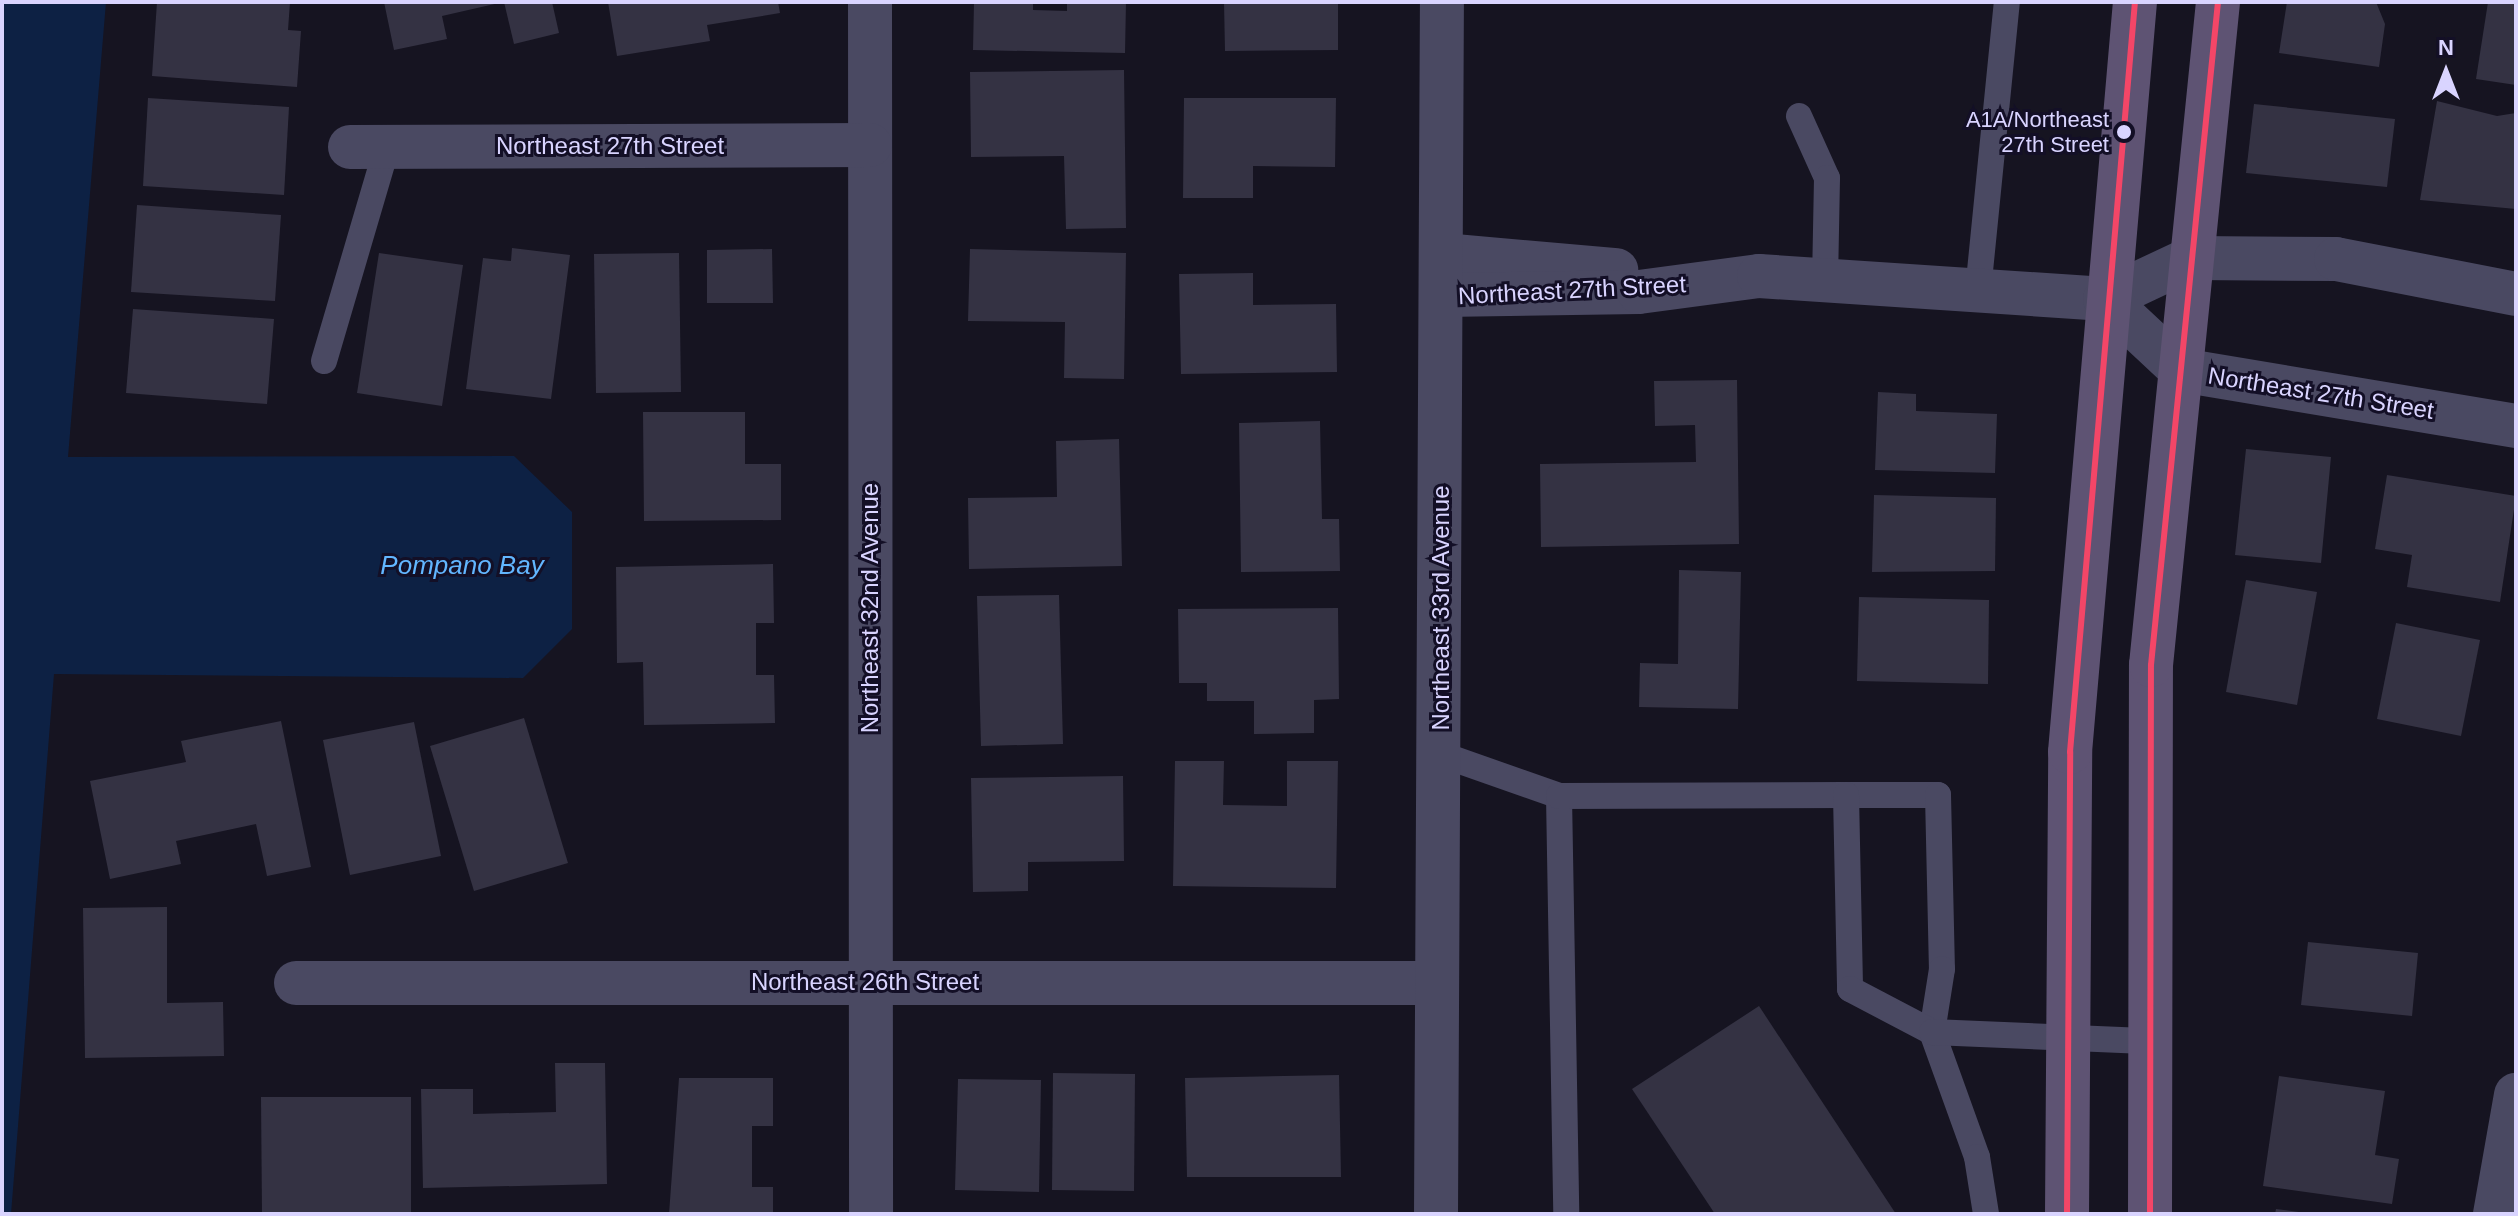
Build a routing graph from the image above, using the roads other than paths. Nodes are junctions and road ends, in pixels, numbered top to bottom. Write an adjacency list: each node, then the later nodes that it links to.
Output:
1 (870, 2): 7 (street, Northeast 32nd Avenue)
2 (1442, 2): 10 (street, Northeast 33rd Avenue)
3 (2007, 2): 12 (lane)
4 (2135, 2): 14 (main road)
5 (2218, 2): 9 (main road)
6 (1799, 116): 11 (lane)
7 (870, 145): 8 (street, Northeast 27th Street); 21 (street, Northeast 32nd Avenue)
8 (368, 147): 15 (lane)
9 (2192, 258): 13 (street, Northeast 27th Street); 14 (street, Northeast 27th Street); 16 (main road)
10 (1443, 275): 11 (street, Northeast 27th Street); 18 (street, Northeast 33rd Avenue)
11 (1825, 281): 12 (street, Northeast 27th Street)
12 (1978, 291): 14 (street, Northeast 27th Street)
13 (2516, 294)
14 (2105, 299): 16 (street, Northeast 27th Street); 25 (main road)
15 (324, 361)
16 (2181, 370): 17 (street, Northeast 27th Street); 26 (main road)
17 (2516, 426)
18 (1440, 754): 20 (lane); 23 (street, Northeast 33rd Avenue)
19 (1846, 795): 20 (lane); 24 (lane); 24 (lane)
20 (1559, 796): 30 (lane)
21 (870, 982): 22 (street, Northeast 26th Street); 23 (street, Northeast 26th Street); 28 (street, Northeast 32nd Avenue)
22 (296, 983)
23 (1435, 983): 29 (street, Northeast 33rd Avenue)
24 (1932, 1032): 25 (lane); 31 (lane)
25 (2068, 1037): 26 (lane); 32 (main road)
26 (2151, 1041): 33 (main road)
27 (2516, 1095): 34 (street)
28 (871, 1214)
29 (1436, 1214)
30 (1566, 1214)
31 (1986, 1214)
32 (2067, 1214)
33 (2150, 1214)
34 (2495, 1214)

